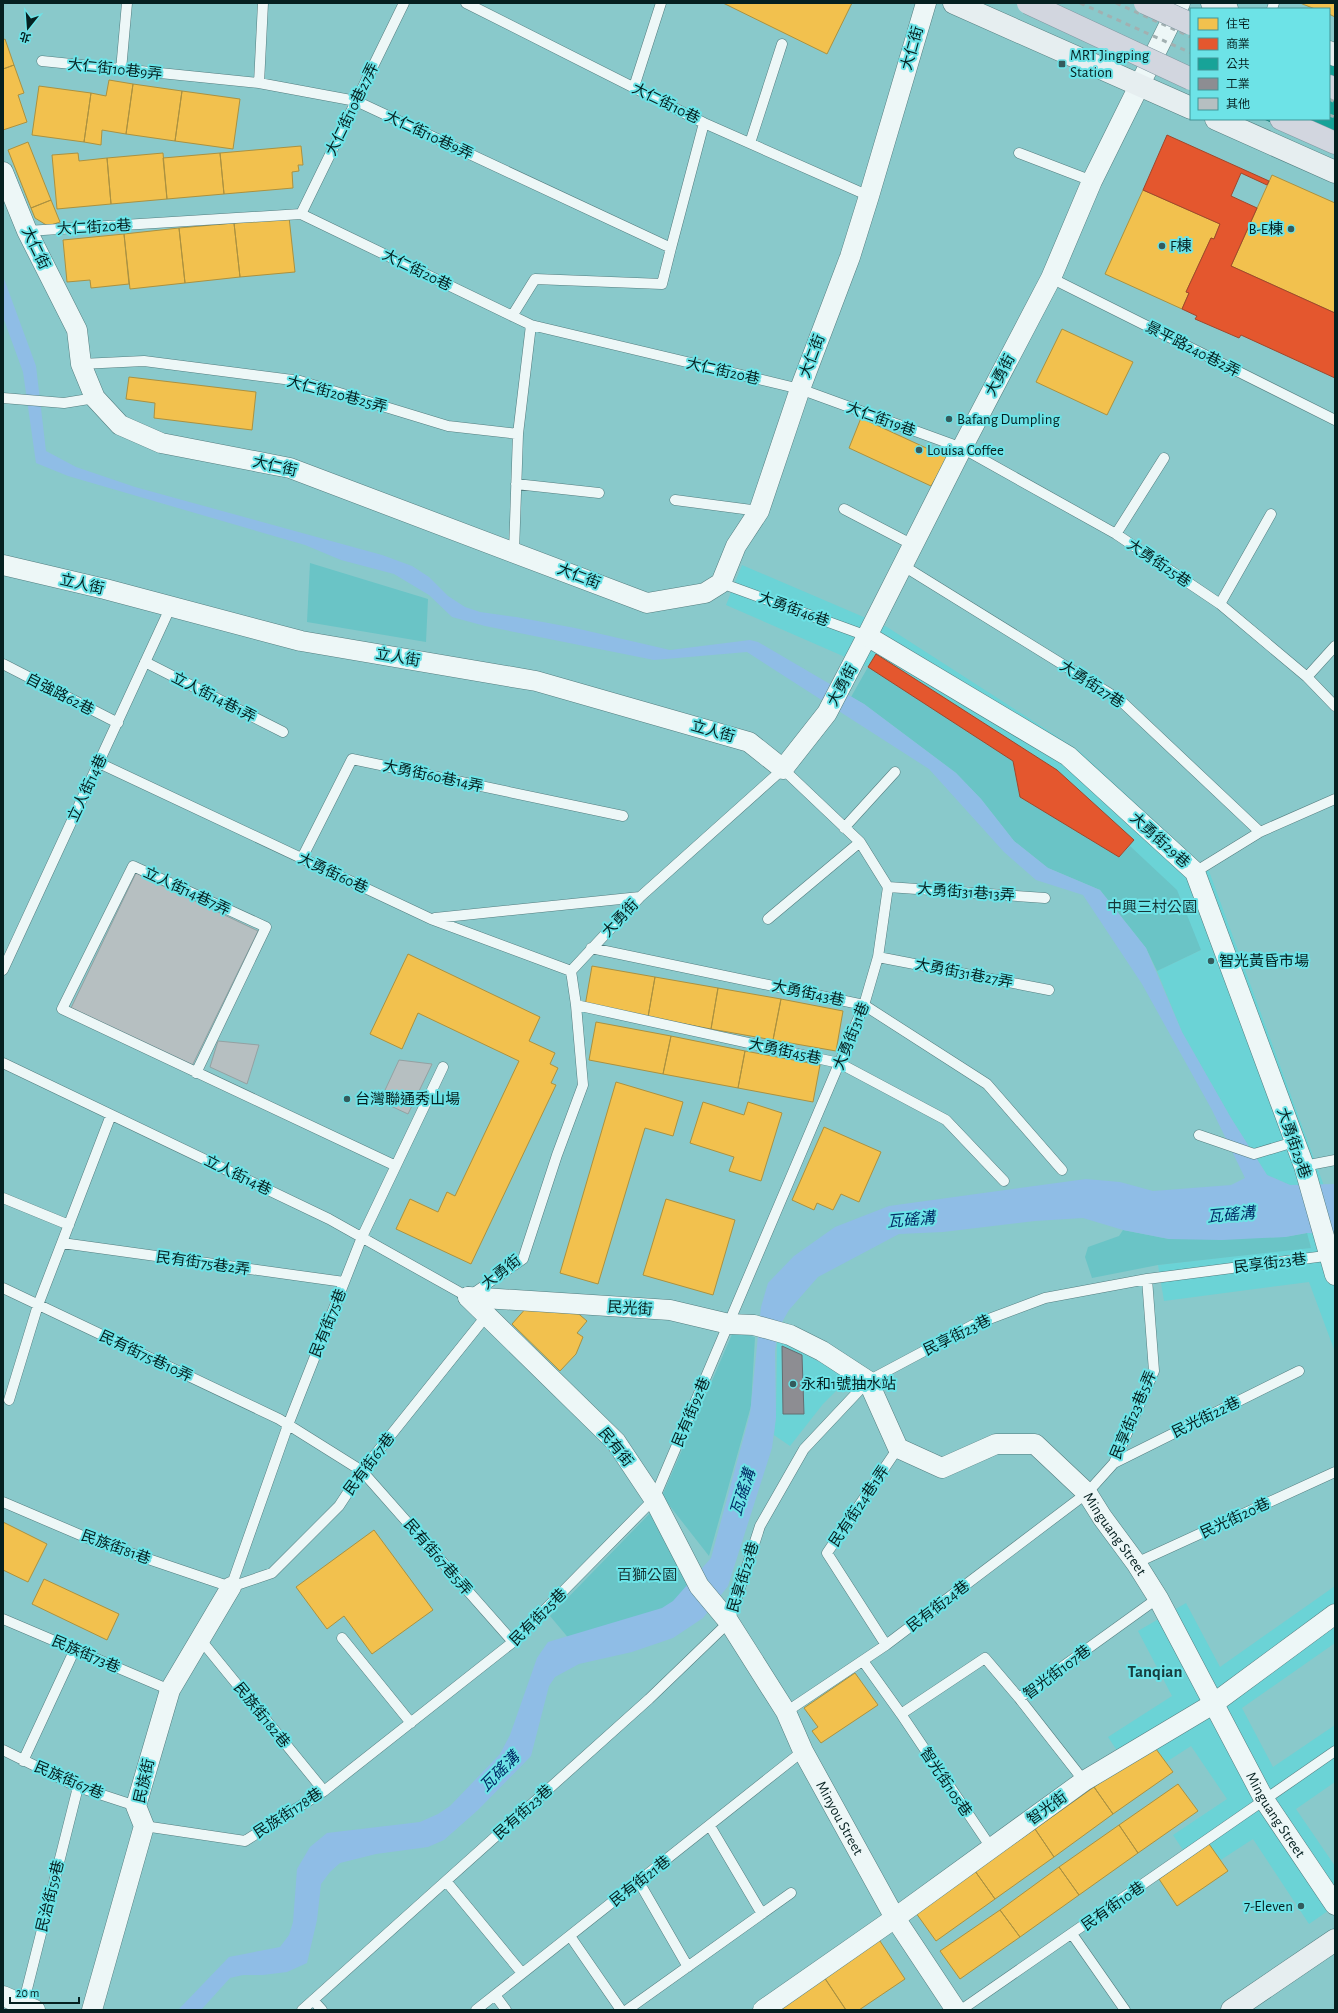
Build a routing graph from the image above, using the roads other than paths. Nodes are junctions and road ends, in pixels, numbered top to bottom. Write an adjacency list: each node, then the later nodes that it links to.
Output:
1 (127, 3): 16 (lane)
2 (263, 3): 18 (lane)
3 (404, 3): 21 (lane, 大仁街10巷27弄)
4 (466, 3): 20 (lane, 大仁街10巷)
5 (661, 3): 20 (lane)
6 (926, 3): 32 (street, 大仁街)
7 (954, 3): 19 (main road)
8 (1028, 3): 17 (highway, bridge)
9 (1145, 3): 13 (highway, bridge)
10 (1180, 3): 19 (street, 大勇街)
11 (1212, 3): 12 (main road)
12 (1224, 8)
13 (1190, 24)
14 (782, 44): 26 (lane)
15 (42, 61): 16 (lane, 大仁街10巷9弄)
16 (121, 70): 18 (lane, 大仁街10巷9弄)
17 (1190, 79)
18 (260, 83): 21 (lane, 大仁街10巷9弄)
19 (1139, 85): 22 (main road); 31 (street, 大勇街)
20 (634, 87): 25 (lane, 大仁街10巷)
21 (356, 101): 33 (lane, 大仁街10巷27弄); 35 (lane, 大仁街10巷9弄)
22 (1190, 108)
23 (1218, 120): 30 (main road)
24 (1283, 120): 27 (highway)
25 (704, 123): 26 (lane, 大仁街10巷); 35 (lane)
26 (750, 143): 32 (lane, 大仁街10巷)
27 (1335, 143)
28 (1018, 153): 31 (lane)
29 (3, 172): 34 (street, 大仁街)
30 (1335, 172)
31 (1092, 181): 36 (street, 大勇街)
32 (869, 196): 40 (street, 大仁街)
33 (301, 214): 34 (lane, 大仁街20巷); 37 (lane, 大仁街20巷)
34 (27, 231): 39 (street, 大仁街)
35 (671, 248): 37 (lane)
36 (1051, 278): 43 (lane, 景平路240巷2弄); 45 (street, 大勇街)
37 (512, 316): 38 (lane, 大仁街20巷)
38 (531, 325): 40 (lane, 大仁街20巷); 44 (lane)
39 (81, 364): 42 (street, 大仁街); 44 (lane, 大仁街20巷25弄)
40 (800, 390): 45 (lane, 大仁街19巷); 51 (street, 大仁街)
41 (3, 398): 42 (lane)
42 (95, 398): 55 (street, 大仁街)
43 (1335, 420)
44 (518, 434): 47 (lane)
45 (962, 448): 53 (lane, 大勇街25巷); 54 (street, 大勇街)
46 (1164, 458): 53 (lane)
47 (516, 484): 48 (lane); 55 (lane)
48 (599, 493)
49 (675, 500): 51 (lane)
50 (844, 509): 54 (lane)
51 (759, 511): 58 (street, 大仁街)
52 (1271, 514): 59 (lane)
53 (1116, 534): 59 (lane, 大勇街25巷)
54 (913, 545): 56 (street, 大勇街)
55 (514, 552): 58 (street, 大仁街)
56 (902, 564): 61 (street, 大勇街); 75 (lane, 大勇街27巷)
57 (3, 565): 60 (street, 立人街)
58 (721, 583): 61 (lane, 大勇街46巷)
59 (1220, 604): 65 (lane, 大勇街25巷)
60 (171, 606): 63 (lane, 立人街14巷); 70 (street, 立人街)
61 (867, 636): 70 (street, 大勇街); 78 (street, 大勇街29巷)
62 (1335, 646): 65 (lane)
63 (145, 662): 67 (lane, 立人街14巷); 68 (lane, 立人街14巷1弄)
64 (3, 664): 67 (lane, 自強路62巷)
65 (1307, 678): 66 (lane, 大勇街25巷)
66 (1335, 706)
67 (118, 723): 69 (lane, 立人街14巷)
68 (283, 732)
69 (99, 763): 77 (lane, 大勇街60巷); 86 (lane, 立人街14巷)
70 (783, 769): 74 (lane); 80 (lane, 大勇街)
71 (895, 772): 74 (lane)
72 (1335, 799): 75 (lane)
73 (623, 816): 77 (lane, 大勇街60巷14弄)
74 (844, 828): 76 (lane)
75 (1260, 832): 78 (lane)
76 (860, 842): 79 (lane); 83 (lane)
77 (302, 858): 82 (lane, 大勇街60巷)
78 (1195, 872): 97 (street, 大勇街29巷)
79 (888, 886): 81 (lane, 大勇街31巷13弄); 85 (lane, 大勇街31巷)
80 (640, 897): 82 (lane); 84 (lane, 大勇街)
81 (1045, 898)
82 (431, 919): 87 (lane, 大勇街60巷)
83 (768, 919)
84 (591, 948): 87 (lane, 大勇街); 90 (lane, 大勇街43巷)
85 (878, 956): 88 (lane, 大勇街31巷27弄); 90 (lane, 大勇街31巷)
86 (3, 970)
87 (571, 971): 89 (lane, 大勇街)
88 (1049, 990)
89 (576, 1005): 92 (lane, 大勇街45巷); 112 (lane, 大勇街)
90 (864, 1005): 92 (lane, 大勇街31巷); 101 (lane, 大勇街43巷)
91 (3, 1063): 95 (lane, 立人街14巷)
92 (840, 1063): 102 (lane, 大勇街45巷); 115 (lane, 大勇街31巷)
93 (443, 1067): 99 (lane, 民有街75巷)
94 (196, 1073): 94 (lane, 立人街14巷7弄); 99 (lane, 立人街14巷7弄)
95 (111, 1115): 104 (lane); 105 (lane, 立人街14巷)
96 (1199, 1135): 97 (lane)
97 (1294, 1142): 100 (street, 大勇街29巷)
98 (1335, 1160): 100 (lane)
99 (396, 1166): 105 (lane, 民有街75巷)
100 (1304, 1166): 107 (street, 大勇街29巷)
101 (1062, 1170)
102 (1004, 1181)
103 (3, 1198): 104 (lane)
104 (68, 1225): 106 (lane)
105 (362, 1237): 110 (lane, 民有街75巷); 112 (lane, 立人街14巷)
106 (62, 1243): 110 (lane, 民有街75巷2弄); 113 (lane)
107 (1332, 1255): 108 (street, 大勇街29巷); 109 (lane, 民享街23巷)
108 (1335, 1275)
109 (1147, 1279): 117 (lane, 民享街23巷); 121 (lane, 民享街23巷5弄)
110 (344, 1282): 119 (lane, 民有街75巷)
111 (3, 1288): 113 (lane, 民有街75巷10弄)
112 (468, 1297): 114 (street, 民有街); 115 (street, 民光街)
113 (38, 1305): 118 (lane); 119 (lane, 民有街75巷10弄)
114 (487, 1315): 122 (lane, 民有街67巷); 125 (street, 民有街)
115 (729, 1324): 117 (street, 民光街); 125 (lane, 民有街92巷)
116 (1299, 1371): 121 (lane, 民光街22巷)
117 (868, 1381): 120 (street); 132 (lane, 民享街23巷)
118 (9, 1400)
119 (288, 1425): 122 (lane, 民有街75巷10弄); 128 (lane, 民有街75巷)
120 (898, 1448): 124 (street, Minguang Street); 136 (lane, 民有街24巷1弄)
121 (1114, 1463): 124 (lane, 民享街23巷5弄)
122 (362, 1471): 128 (lane, 民有街67巷); 135 (lane, 民有街67巷5弄)
123 (1335, 1472): 127 (lane, 民光街20巷)
124 (1087, 1494): 127 (street, Minguang Street); 136 (lane, 民有街24巷)
125 (654, 1499): 132 (street, 民有街); 135 (lane, 民有街25巷)
126 (3, 1502): 128 (lane, 民族街81巷)
127 (1136, 1563): 129 (street, Minguang Street)
128 (231, 1587): 134 (street, 民族街)
129 (1158, 1598): 140 (lane, 智光街107巷); 141 (street, Minguang Street)
130 (1335, 1614): 141 (street, 智光街)
131 (3, 1619): 137 (lane, 民族街73巷)
132 (729, 1622): 142 (street, Minyou Street); 157 (lane, 民有街23巷)
133 (342, 1638): 144 (lane)
134 (200, 1639): 139 (street, 民族街); 151 (lane, 民族街182巷)
135 (513, 1642): 144 (lane, 民有街25巷)
136 (886, 1645): 138 (lane, 民有街24巷)
137 (75, 1649): 139 (lane, 民族街73巷); 148 (lane)
138 (863, 1660): 142 (lane, 民有街24巷); 143 (lane, 智光街105巷)
139 (170, 1690): 153 (street, 民族街)
140 (1020, 1698): 143 (lane); 149 (lane, 智光街107巷)
141 (1213, 1704): 149 (street, 智光街); 152 (street, Minguang Street)
142 (786, 1712): 146 (street, Minyou Street)
143 (901, 1714): 156 (lane, 智光街105巷)
144 (411, 1723): 151 (lane, 民族街178巷)
145 (3, 1750): 148 (lane, 民族街67巷)
146 (803, 1751): 155 (lane, 民有街21巷); 162 (street, Minyou Street)
147 (1335, 1751): 152 (lane, 民有街10巷)
148 (23, 1760): 150 (lane, 民族街67巷)
149 (1084, 1781): 156 (street, 智光街)
150 (78, 1787): 153 (lane, 民族街67巷); 171 (lane, 民治街59巷)
151 (324, 1791): 154 (lane, 民族街178巷)
152 (1265, 1801): 160 (street, Minguang Street); 163 (lane, 民有街10巷)
153 (136, 1806): 154 (street, 民族街)
154 (144, 1826): 172 (street, 民族街)
155 (710, 1826): 158 (lane, 民有街21巷); 161 (lane)
156 (992, 1849): 162 (street, 智光街)
157 (446, 1881): 167 (lane); 170 (lane, 民有街23巷)
158 (639, 1882): 164 (lane, 民有街21巷); 166 (lane)
159 (792, 1893): 161 (lane)
160 (1335, 1905)
161 (762, 1914): 166 (lane)
162 (894, 1918): 179 (street, 智光街); 180 (street, Minyou Street)
163 (1072, 1934): 181 (lane, 民有街10巷); 182 (lane)
164 (570, 1936): 167 (lane, 民有街21巷); 177 (lane)
165 (1335, 1940): 183 (main road)
166 (688, 1967): 178 (lane)
167 (522, 1973): 168 (lane, 民有街21巷)
168 (495, 1995): 175 (lane, 民有街21巷); 176 (lane)
169 (3, 1996): 171 (street)
170 (313, 2000): 173 (lane, 民有街23巷); 174 (lane)
171 (29, 2007)
172 (92, 2010)
173 (302, 2010)
174 (322, 2010)
175 (476, 2010)
176 (506, 2010)
177 (621, 2010)
178 (627, 2010)
179 (763, 2010)
180 (956, 2010)
181 (962, 2010)
182 (1125, 2010)
183 (1232, 2010)

